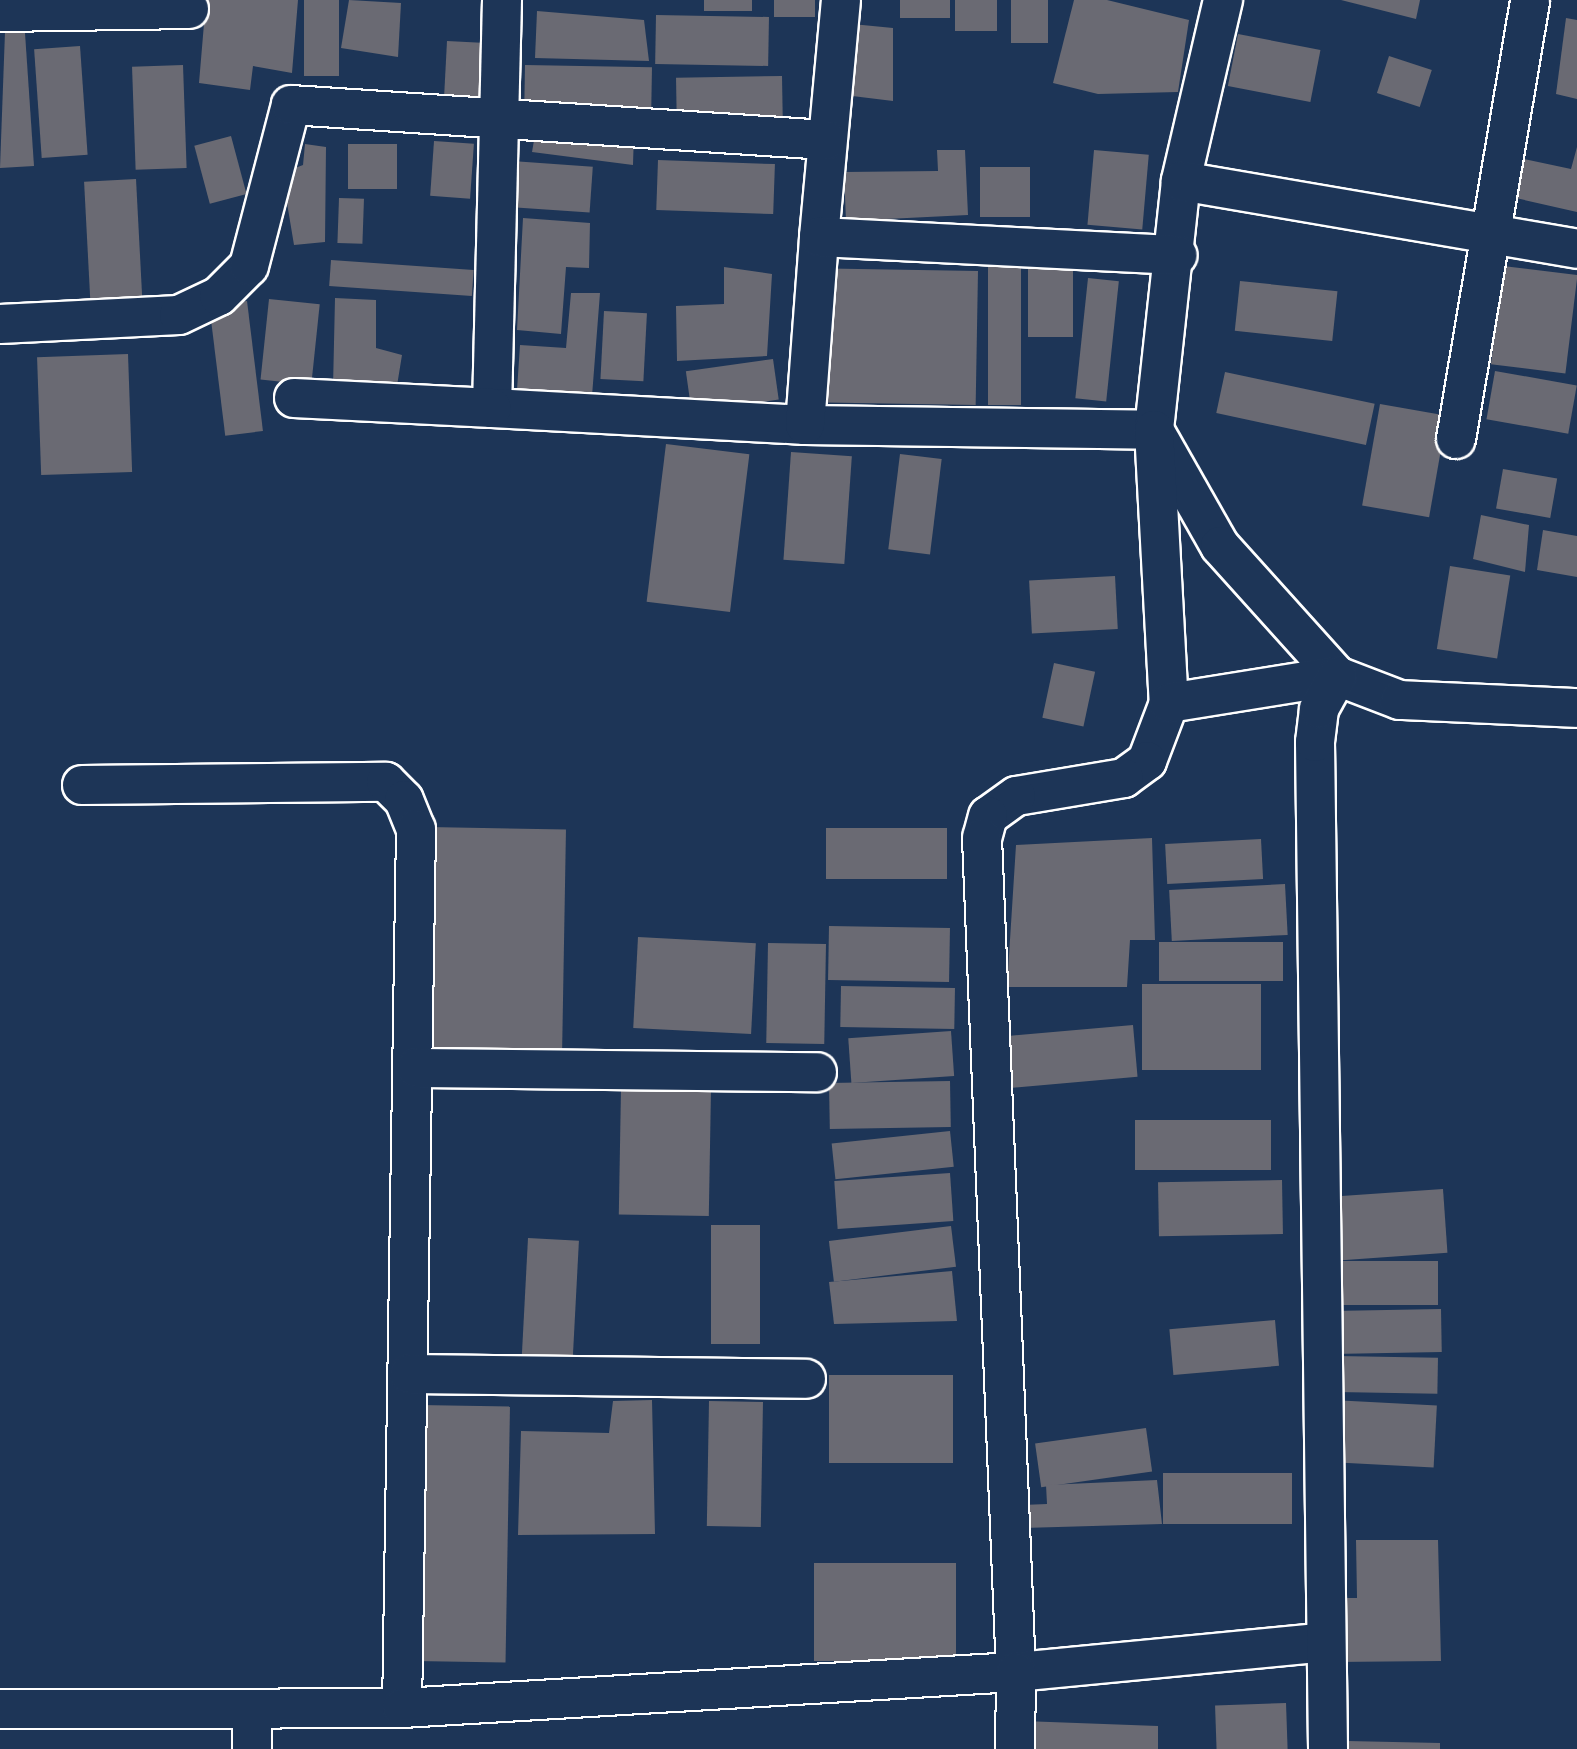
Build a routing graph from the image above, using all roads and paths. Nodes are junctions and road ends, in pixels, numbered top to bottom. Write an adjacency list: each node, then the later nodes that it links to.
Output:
1 (502, 0): 7 (street)
2 (841, 0): 8 (street)
3 (1530, 0): 10 (street)
4 (1219, 1): 9 (street)
5 (189, 9): 6 (street)
6 (0, 12)
7 (504, 115): 8 (street); 14 (street); 16 (street)
8 (827, 140): 11 (street)
9 (1181, 181): 10 (street); 13 (street)
10 (1490, 234): 12 (street); 19 (street)
11 (819, 237): 13 (street); 17 (street)
12 (1577, 249)
13 (1178, 255): 18 (street)
14 (0, 324)
15 (293, 398): 16 (street)
16 (492, 408): 17 (street)
17 (805, 425): 18 (street)
18 (1154, 430): 20 (street); 21 (street)
19 (1456, 439)
20 (1337, 676): 21 (street); 22 (street); 28 (street)
21 (1169, 703): 29 (street)
22 (1577, 708)
23 (82, 785): 24 (street)
24 (416, 1068): 25 (street); 26 (street)
25 (817, 1072)
26 (409, 1374): 27 (street); 30 (street)
27 (806, 1379)
28 (1326, 1642): 29 (street); 35 (street)
29 (1016, 1672): 30 (street); 34 (street)
30 (402, 1708): 32 (street)
31 (0, 1709): 32 (street)
32 (252, 1712): 33 (street)
33 (252, 1749)
34 (1015, 1749)
35 (1328, 1749)

